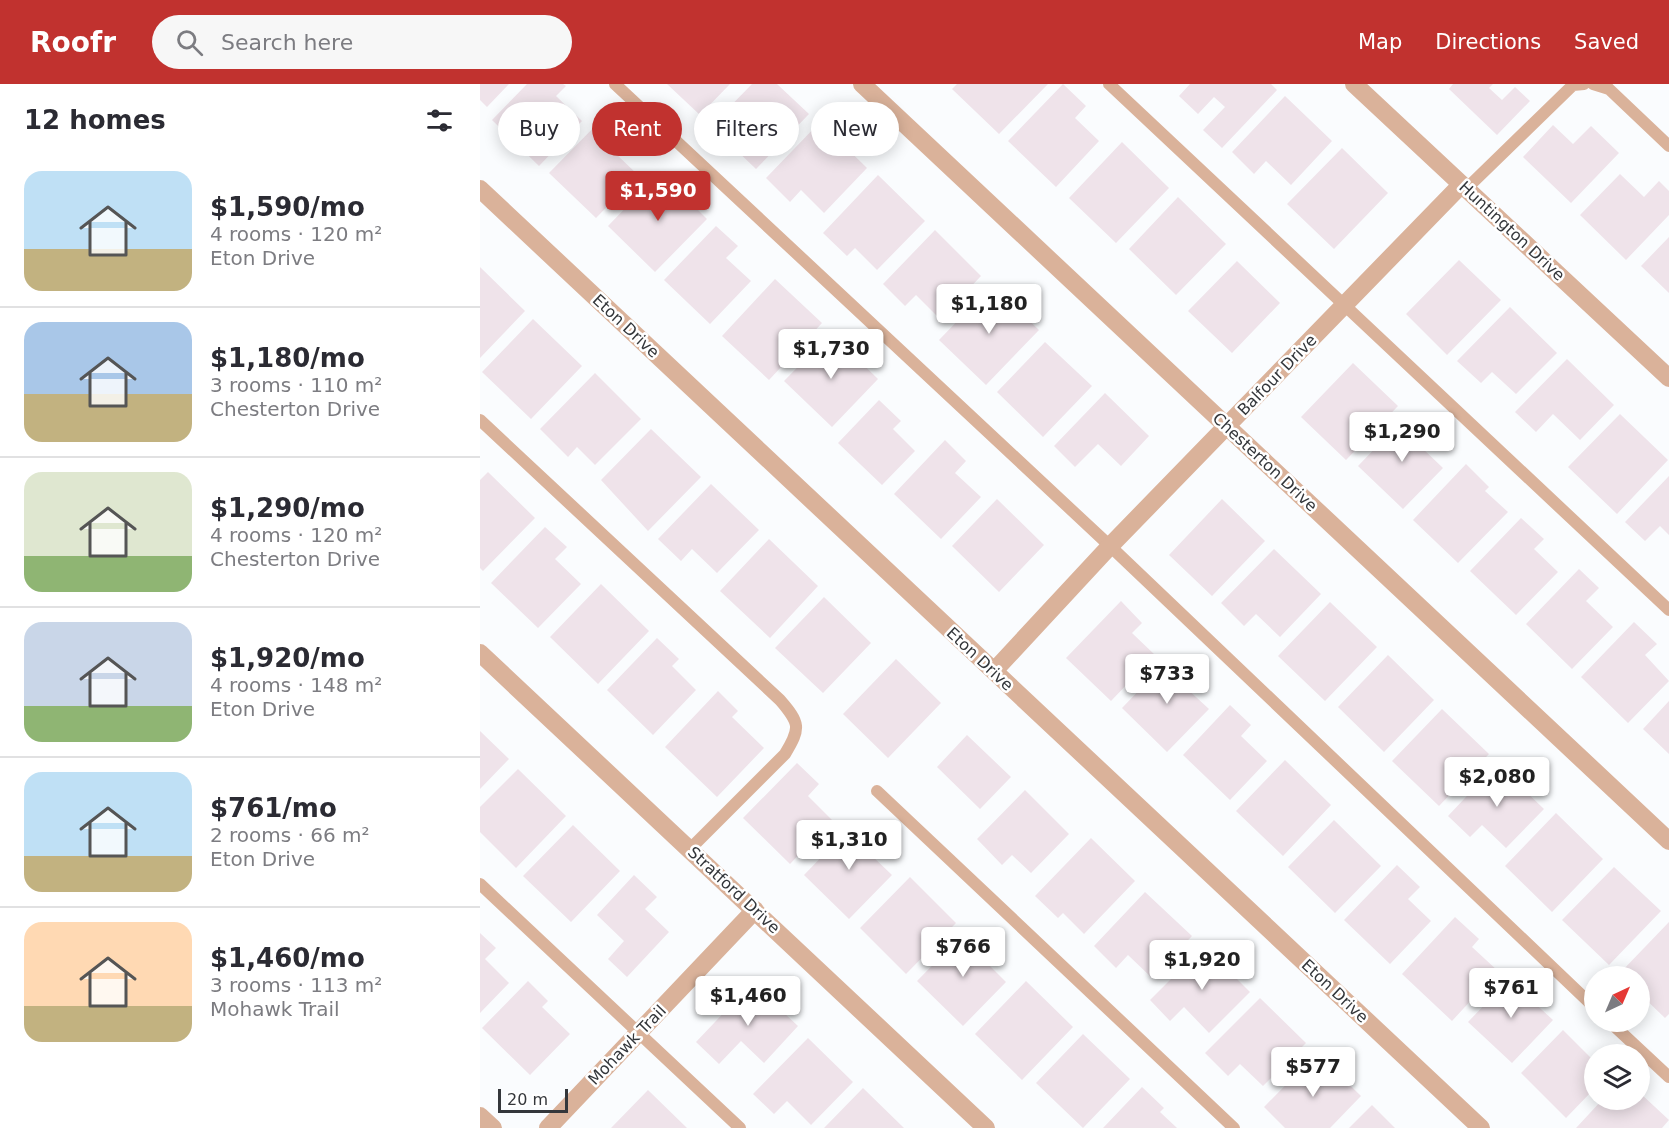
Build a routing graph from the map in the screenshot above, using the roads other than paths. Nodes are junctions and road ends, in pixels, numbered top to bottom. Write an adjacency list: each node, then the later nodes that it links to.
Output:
1 (615, 84): 15 (lane)
2 (862, 84): 14 (street, Chesterton Drive)
3 (1109, 84): 11 (lane)
4 (1354, 84): 9 (street, Huntington Drive)
5 (1577, 84): 9 (lane)
6 (1593, 84): 7 (lane)
7 (1609, 87): 8 (lane)
8 (1669, 146)
9 (1464, 187): 11 (street, Balfour Drive); 12 (street, Huntington Drive)
10 (480, 189): 18 (street, Eton Drive)
11 (1345, 305): 14 (street, Balfour Drive); 16 (lane)
12 (1669, 378)
13 (480, 420): 21 (lane)
14 (1227, 427): 15 (street, Balfour Drive); 20 (street, Chesterton Drive)
15 (1110, 546): 18 (street, Balfour Drive); 24 (lane)
16 (1669, 610)
17 (480, 653): 21 (street, Stratford Drive)
18 (994, 671): 34 (street, Eton Drive)
19 (877, 791): 33 (lane)
20 (1669, 841)
21 (690, 849): 23 (street, Stratford Drive)
22 (480, 884): 26 (lane)
23 (755, 910): 26 (street, Mohawk Trail); 32 (street, Stratford Drive)
24 (1584, 996)
25 (1621, 1032): 27 (lane)
26 (639, 1033): 30 (street, Mohawk Trail); 31 (lane)
27 (1669, 1077)
28 (480, 1116): 29 (street)
29 (493, 1128)
30 (548, 1128)
31 (740, 1128)
32 (986, 1128)
33 (1234, 1128)
34 (1481, 1128)

